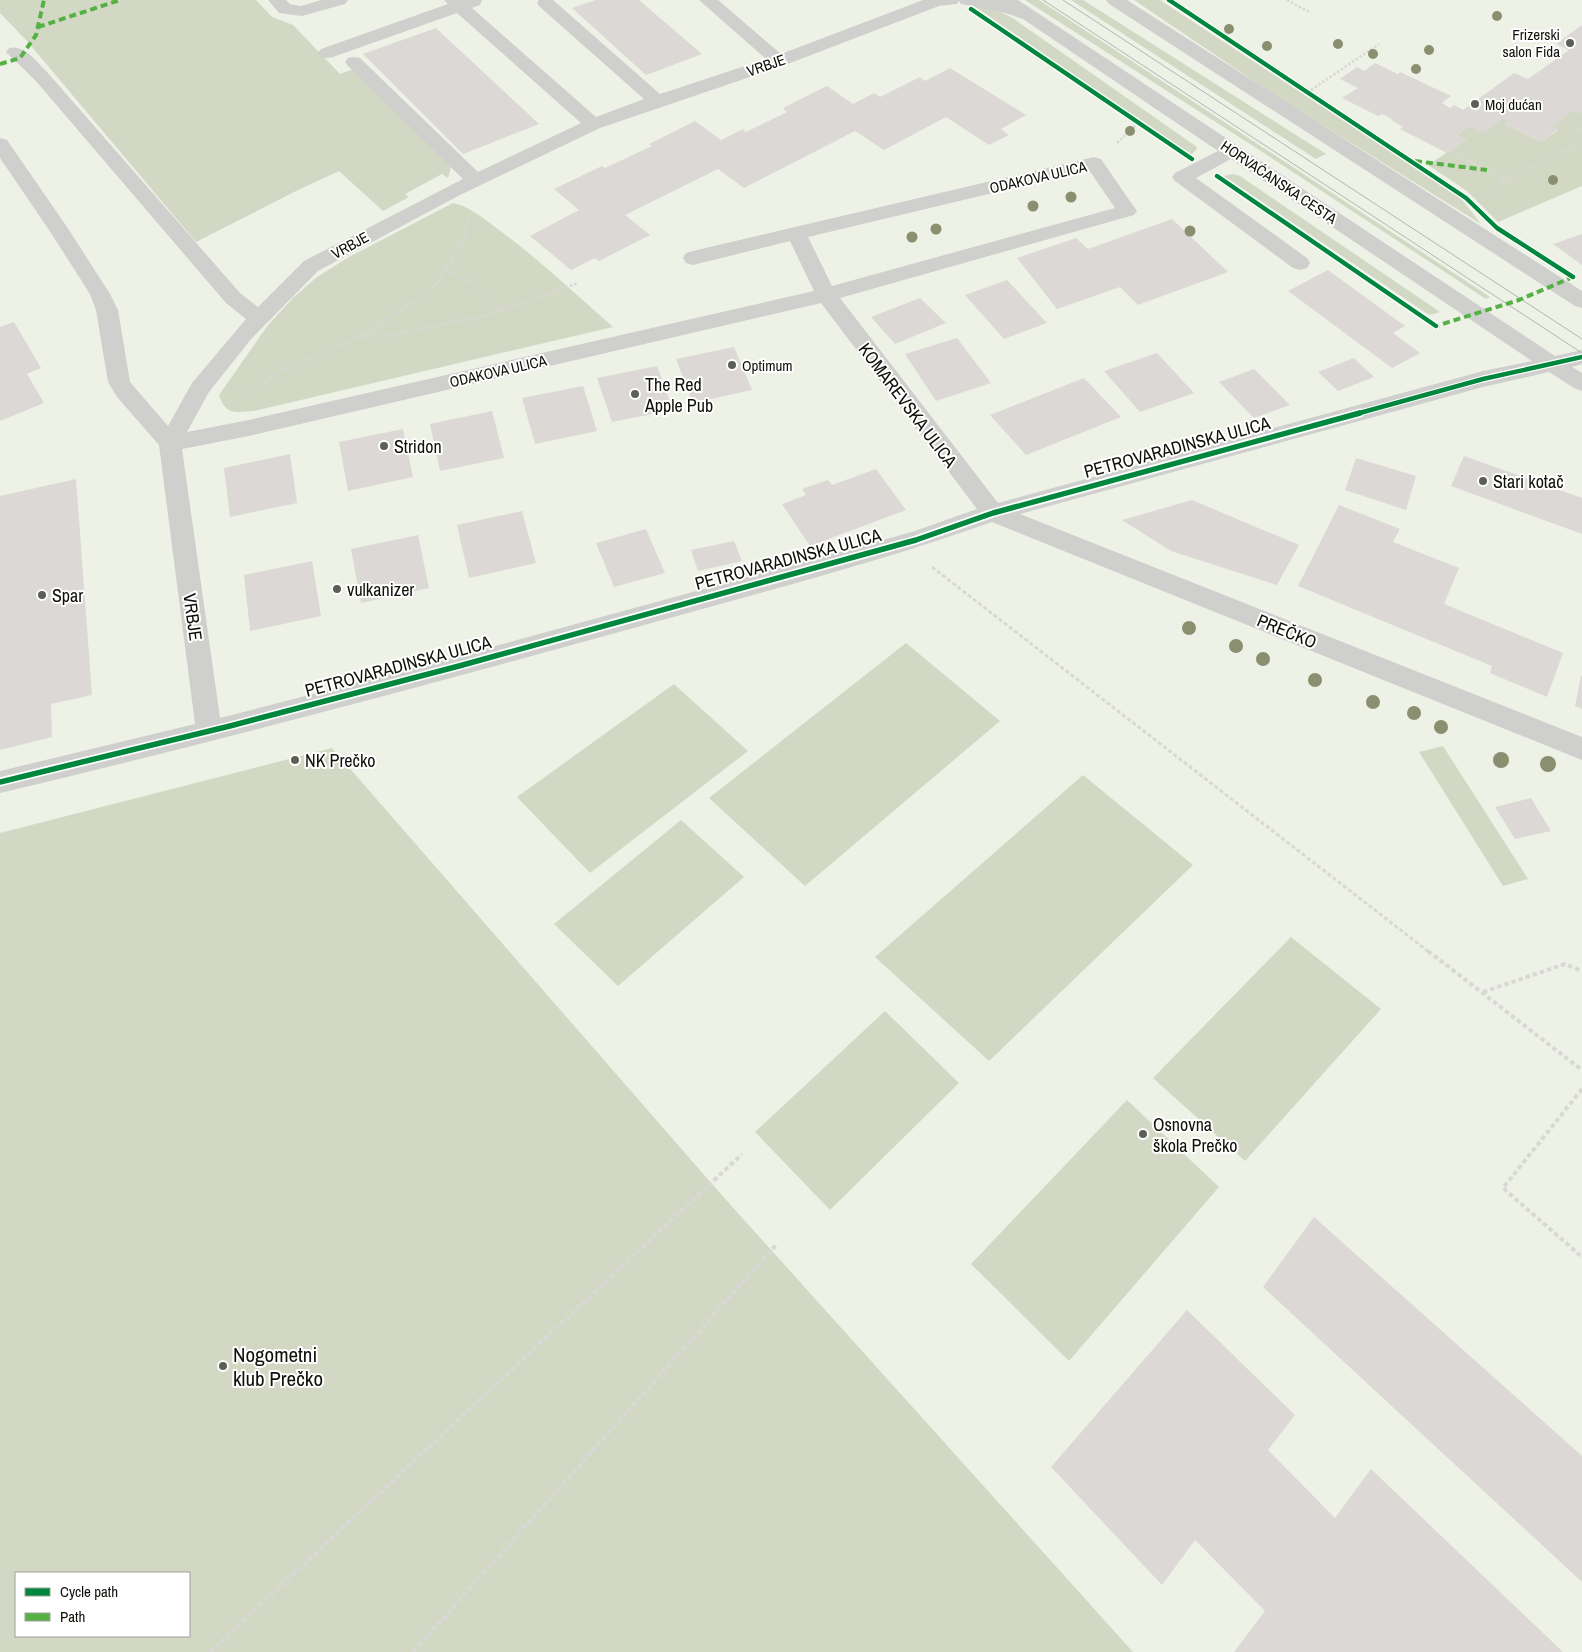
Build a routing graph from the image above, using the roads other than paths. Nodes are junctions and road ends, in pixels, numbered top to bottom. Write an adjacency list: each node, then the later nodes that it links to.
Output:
1 (277, 0): 2 (street)
2 (339, 0)
3 (478, 0): 9 (street)
4 (708, 0): 14 (street)
5 (941, 0): 14 (street, VRBJE)
6 (966, 0): 11 (street)
7 (1006, 0): 11 (street, HORVAĆANSKA CESTA)
8 (1116, 0): 25 (street)
9 (457, 3): 13 (street); 17 (street)
10 (546, 3): 16 (street)
11 (1033, 18): 19 (street, HORVAĆANSKA CESTA)
12 (14, 52): 26 (street)
13 (327, 53)
14 (779, 61): 16 (street, VRBJE)
15 (354, 62): 20 (street)
16 (657, 100): 17 (street, VRBJE)
17 (593, 124): 20 (street, VRBJE)
18 (0, 144): 30 (street)
19 (1232, 151): 23 (street); 28 (street, HORVAĆANSKA CESTA)
20 (475, 180): 26 (street, VRBJE)
21 (797, 234): 22 (street, ODAKOVA ULICA); 24 (street); 24 (street, ODAKOVA ULICA)
22 (693, 258)
23 (1300, 263)
24 (826, 295): 30 (street, ODAKOVA ULICA); 31 (street, KOMAREVSKA ULICA)
25 (1582, 301)
26 (258, 318): 30 (street, VRBJE)
27 (1582, 357): 28 (street, PETROVARADINSKA ULICA)
28 (1552, 364): 29 (street, HORVAĆANSKA CESTA); 31 (street, PETROVARADINSKA ULICA)
29 (1582, 383)
30 (170, 443): 32 (street, VRBJE)
31 (993, 513): 32 (street, PETROVARADINSKA ULICA); 33 (street, PREČKO)
32 (209, 732): 34 (street, PETROVARADINSKA ULICA)
33 (1582, 749)
34 (0, 782)

